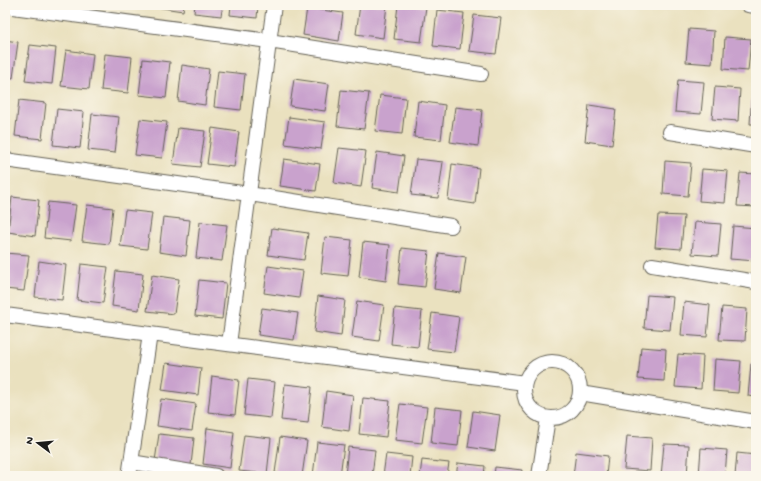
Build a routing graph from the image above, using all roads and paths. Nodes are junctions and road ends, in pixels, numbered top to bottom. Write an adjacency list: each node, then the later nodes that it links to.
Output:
1 (274, 5): 5 (street)
2 (748, 5): 4 (street)
3 (5, 6): 5 (street)
4 (756, 6)
5 (269, 41): 6 (street); 10 (street)
6 (481, 74)
7 (670, 132): 8 (street)
8 (756, 146)
9 (5, 160): 10 (street)
10 (249, 194): 11 (street); 16 (street)
11 (451, 226)
12 (652, 265): 13 (street)
13 (756, 282)
14 (5, 315): 15 (street)
15 (150, 334): 16 (street); 21 (street)
16 (229, 344): 17 (street)
17 (525, 383): 18 (street); 19 (street)
18 (580, 393): 19 (street); 20 (street)
19 (548, 418): 23 (street)
20 (756, 422)
21 (130, 469): 22 (street)
22 (216, 476)
23 (539, 476)

